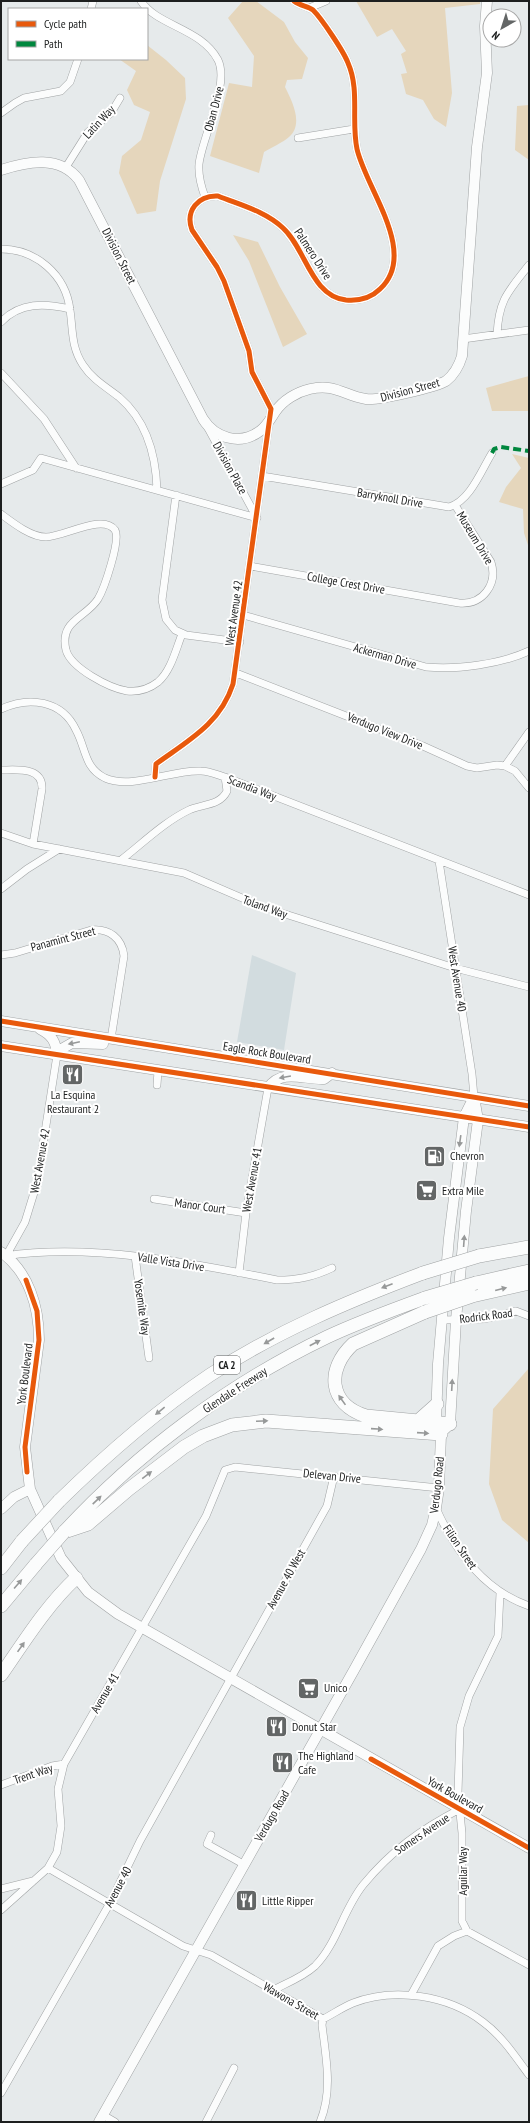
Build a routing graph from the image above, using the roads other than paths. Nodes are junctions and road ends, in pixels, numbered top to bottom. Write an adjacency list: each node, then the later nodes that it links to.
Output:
1 (294, 1): 5 (street, Palmero Drive)
2 (326, 1): 5 (street)
3 (487, 1): 20 (main road, Division Street)
4 (148, 8): 13 (street, Oban Drive)
5 (308, 8): 9 (street, Palmero Drive)
6 (78, 60): 8 (street)
7 (120, 98): 11 (street, Latin Way)
8 (1, 113)
9 (354, 129): 10 (street); 13 (street, Palmero Drive)
10 (298, 138)
11 (66, 167): 12 (main road); 22 (main road, Division Street)
12 (1, 170)
13 (205, 197): 23 (street)
14 (1, 249): 16 (street)
15 (529, 265): 19 (street)
16 (70, 309): 17 (street); 28 (street)
17 (1, 322)
18 (529, 330): 19 (street)
19 (497, 334): 20 (street)
20 (463, 338): 23 (main road, Division Street)
21 (1, 373): 25 (street)
22 (203, 418): 23 (main road, Division Street); 32 (street, Division Place)
23 (270, 419): 26 (street, West Avenue 42)
24 (492, 453): 30 (street)
25 (76, 468): 27 (street); 28 (street)
26 (262, 476): 30 (street, Barryknoll Drive); 32 (street, West Avenue 42)
27 (1, 484)
28 (157, 490): 29 (street)
29 (176, 495): 32 (street); 36 (street)
30 (455, 505): 34 (street, Museum Drive)
31 (1, 514): 36 (street)
32 (257, 518): 33 (street, West Avenue 42)
33 (250, 566): 34 (street, College Crest Drive); 35 (street, West Avenue 42)
34 (441, 600)
35 (244, 615): 37 (street, West Avenue 42); 38 (street, Ackerman Drive)
36 (182, 634): 37 (street)
37 (240, 642): 39 (street, West Avenue 42)
38 (529, 651)
39 (236, 673): 42 (street, Verdugo View Drive); 44 (street, West Avenue 42)
40 (1, 709): 44 (street, Scandia Way)
41 (529, 732): 42 (street)
42 (505, 766): 46 (street)
43 (1, 770): 48 (street)
44 (155, 776): 45 (street, Scandia Way)
45 (225, 777): 50 (street); 51 (street, Scandia Way)
46 (529, 788)
47 (1, 833): 48 (street, Toland Way)
48 (33, 844): 49 (street, Toland Way)
49 (59, 849): 50 (street, Toland Way); 52 (street)
50 (121, 860): 55 (street, Toland Way)
51 (440, 861): 53 (street, Scandia Way); 55 (street, West Avenue 40)
52 (1, 889)
53 (529, 894)
54 (1, 955): 59 (street, Panamint Street)
55 (455, 968): 56 (street, Toland Way); 67 (street, West Avenue 40)
56 (529, 987)
57 (1, 1021): 58 (main road, Eagle Rock Boulevard)
58 (35, 1026): 59 (main road, Eagle Rock Boulevard); 62 (main road)
59 (111, 1039): 60 (main road, Eagle Rock Boulevard)
60 (140, 1043): 62 (main road, one-way to 62); 64 (main road, Eagle Rock Boulevard)
61 (1, 1046): 62 (main road)
62 (57, 1056): 63 (main road); 75 (street, West Avenue 42)
63 (158, 1071): 65 (street); 66 (main road)
64 (332, 1073): 66 (main road, one-way to 66); 67 (main road, Eagle Rock Boulevard)
65 (157, 1085)
66 (268, 1088): 69 (main road); 73 (street, West Avenue 41)
67 (474, 1097): 68 (main road, Eagle Rock Boulevard); 69 (main road, Verdugo Road); 70 (main road)
68 (529, 1106)
69 (464, 1117): 70 (main road); 82 (main road, Verdugo Road, one-way to 82)
70 (478, 1120): 71 (main road); 83 (main road, one-way to 70)
71 (529, 1128)
72 (154, 1199): 73 (street, Manor Court)
73 (246, 1212): 79 (street, West Avenue 41)
74 (529, 1247): 97 (highway, Glendale Freeway / CA 2, one-way to 97, bridge)
75 (3, 1255): 76 (street, Valle Vista Drive); 93 (main road, York Boulevard)
76 (135, 1256): 79 (street, Valle Vista Drive); 84 (street, Yosemite Way)
77 (332, 1268): 79 (street, Valle Vista Drive)
78 (529, 1271): 96 (highway, Glendale Freeway / CA 2, one-way to 78, bridge)
79 (239, 1273)
80 (529, 1283): 86 (highway, one-way to 80, bridge)
81 (529, 1316): 83 (street, Rodrick Road)
82 (442, 1320): 83 (street, Rodrick Road); 85 (main road, Verdugo Road)
83 (456, 1320): 88 (main road, one-way to 83)
84 (149, 1358)
85 (437, 1404): 86 (highway); 87 (main road, Verdugo Road)
86 (420, 1420): 87 (highway)
87 (436, 1422): 88 (highway); 89 (main road, Verdugo Road)
88 (450, 1424): 89 (main road)
89 (441, 1434): 92 (main road, Verdugo Road); 96 (highway, one-way to 89)
90 (225, 1470): 91 (street, Delevan Drive); 102 (street, Avenue 41)
91 (334, 1476): 92 (street, Delevan Drive); 104 (street, Avenue 40 West)
92 (438, 1488): 94 (main road, Verdugo Road)
93 (30, 1489): 95 (main road); 98 (main road, York Boulevard)
94 (436, 1508): 99 (street, Filion Street); 105 (main road, Verdugo Road)
95 (1, 1509)
96 (68, 1530): 100 (highway, Glendale Freeway / CA 2, one-way to 96, bridge)
97 (1, 1568)
98 (76, 1578): 102 (main road, York Boulevard); 103 (highway, one-way to 98)
99 (500, 1593): 101 (street, Filion Street); 108 (street, Somers Avenue)
100 (1, 1606)
101 (529, 1606)
102 (142, 1628): 104 (main road, York Boulevard); 106 (street, Avenue 41)
103 (1, 1675)
104 (230, 1679): 105 (main road, York Boulevard); 115 (street, Avenue 40)
105 (320, 1731): 108 (main road, York Boulevard); 111 (main road, Verdugo Road)
106 (64, 1764): 107 (street, Trent Way); 112 (street, Avenue 41)
107 (1, 1785)
108 (460, 1809): 110 (main road, York Boulevard); 117 (street, Aguilar Way); 120 (street, Somers Avenue)
109 (211, 1836): 111 (street)
110 (529, 1848)
111 (244, 1865): 118 (main road, Verdugo Road)
112 (48, 1868): 113 (street, Avenue 41); 115 (street, Wawona Street)
113 (35, 1880): 114 (street); 116 (street, Avenue 41)
114 (1, 1889)
115 (110, 1903): 118 (street, Wawona Street); 125 (street, Avenue 40)
116 (1, 1910)
117 (467, 1931): 119 (street); 121 (street)
118 (195, 1950): 120 (street, Wawona Street); 126 (main road, Verdugo Road)
119 (529, 1965)
120 (273, 1990): 122 (street, Wawona Street)
121 (411, 1995): 122 (street, Wawona Street); 124 (street, Wawona Street)
122 (324, 2019): 129 (street)
123 (234, 2068): 127 (street)
124 (529, 2075)
125 (1, 2093)
126 (101, 2119): 128 (street)
127 (209, 2121)
128 (115, 2122)
129 (320, 2122)

